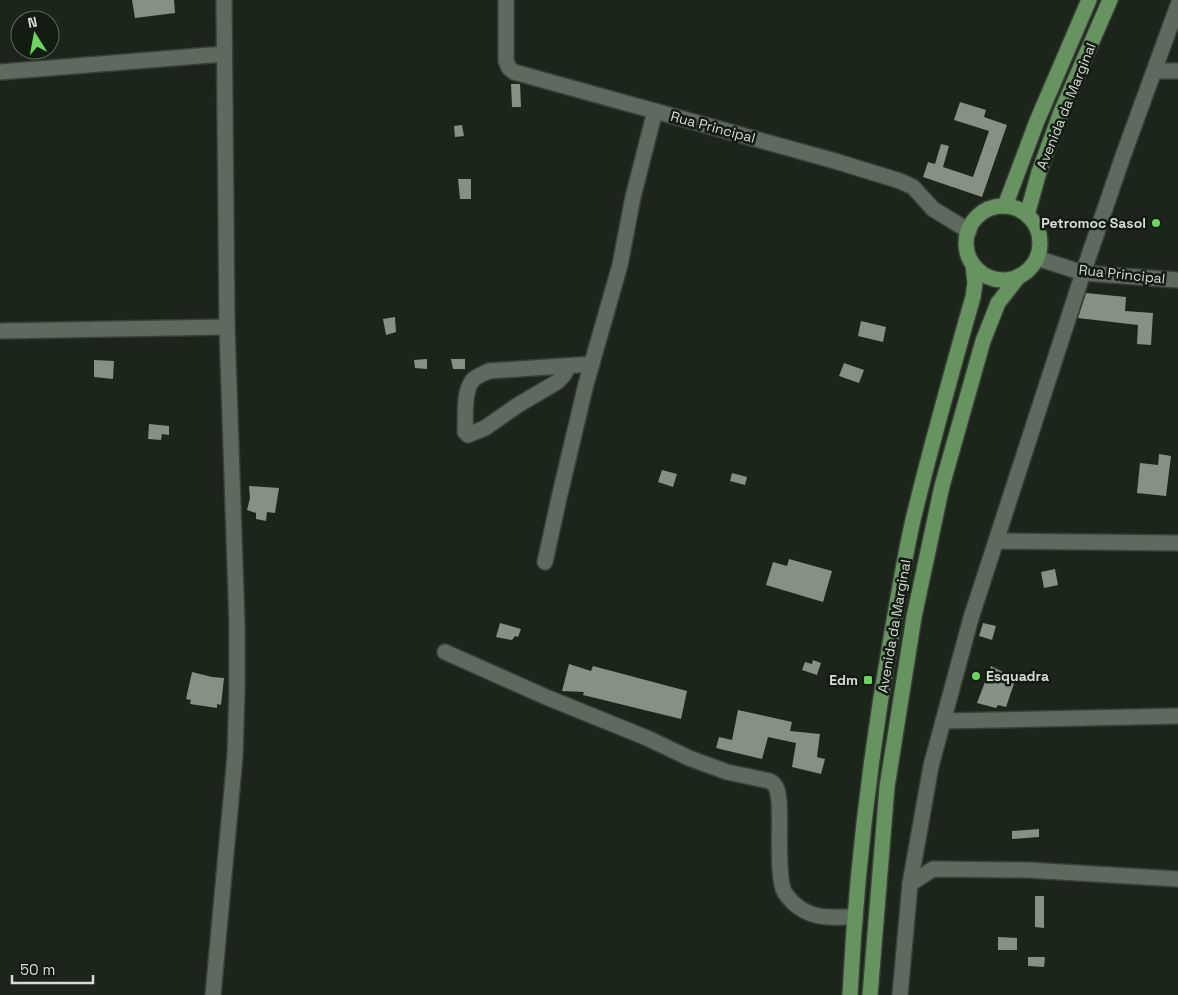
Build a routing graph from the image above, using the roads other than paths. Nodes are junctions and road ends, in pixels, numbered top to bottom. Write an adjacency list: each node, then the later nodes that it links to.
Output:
1 (224, 0): 6 (street)
2 (506, 0): 10 (street, Rua Principal)
3 (1089, 0): 11 (main road, Avenida da Marginal)
4 (1110, 0): 12 (main road, Avenida da Marginal)
5 (1178, 5): 7 (street)
6 (224, 54): 9 (street); 19 (street)
7 (1155, 71): 8 (street); 16 (street)
8 (1178, 71)
9 (0, 72)
10 (655, 111): 13 (street, Rua Principal); 21 (street)
11 (1005, 206): 12 (main road); 13 (main road)
12 (1027, 215): 14 (main road)
13 (968, 231): 15 (main road)
14 (1037, 258): 16 (street, Rua Principal); 17 (main road)
15 (973, 265): 17 (main road); 33 (main road, Avenida da Marginal)
16 (1083, 273): 18 (street, Rua Principal); 23 (street)
17 (1019, 276): 36 (main road, Avenida da Marginal)
18 (1178, 280)
19 (227, 327): 20 (street); 34 (street)
20 (0, 331)
21 (592, 364): 22 (street); 25 (street)
22 (569, 366): 22 (street)
23 (996, 541): 24 (street); 28 (street)
24 (1178, 543)
25 (545, 562)
26 (445, 652): 33 (street)
27 (1178, 716): 28 (street)
28 (944, 721): 29 (street)
29 (916, 852): 30 (street); 32 (street)
30 (933, 869): 31 (street); 32 (street)
31 (1178, 878)
32 (910, 884): 37 (street)
33 (854, 918): 35 (main road, Avenida da Marginal)
34 (213, 995)
35 (850, 995)
36 (870, 995)
37 (900, 995)

